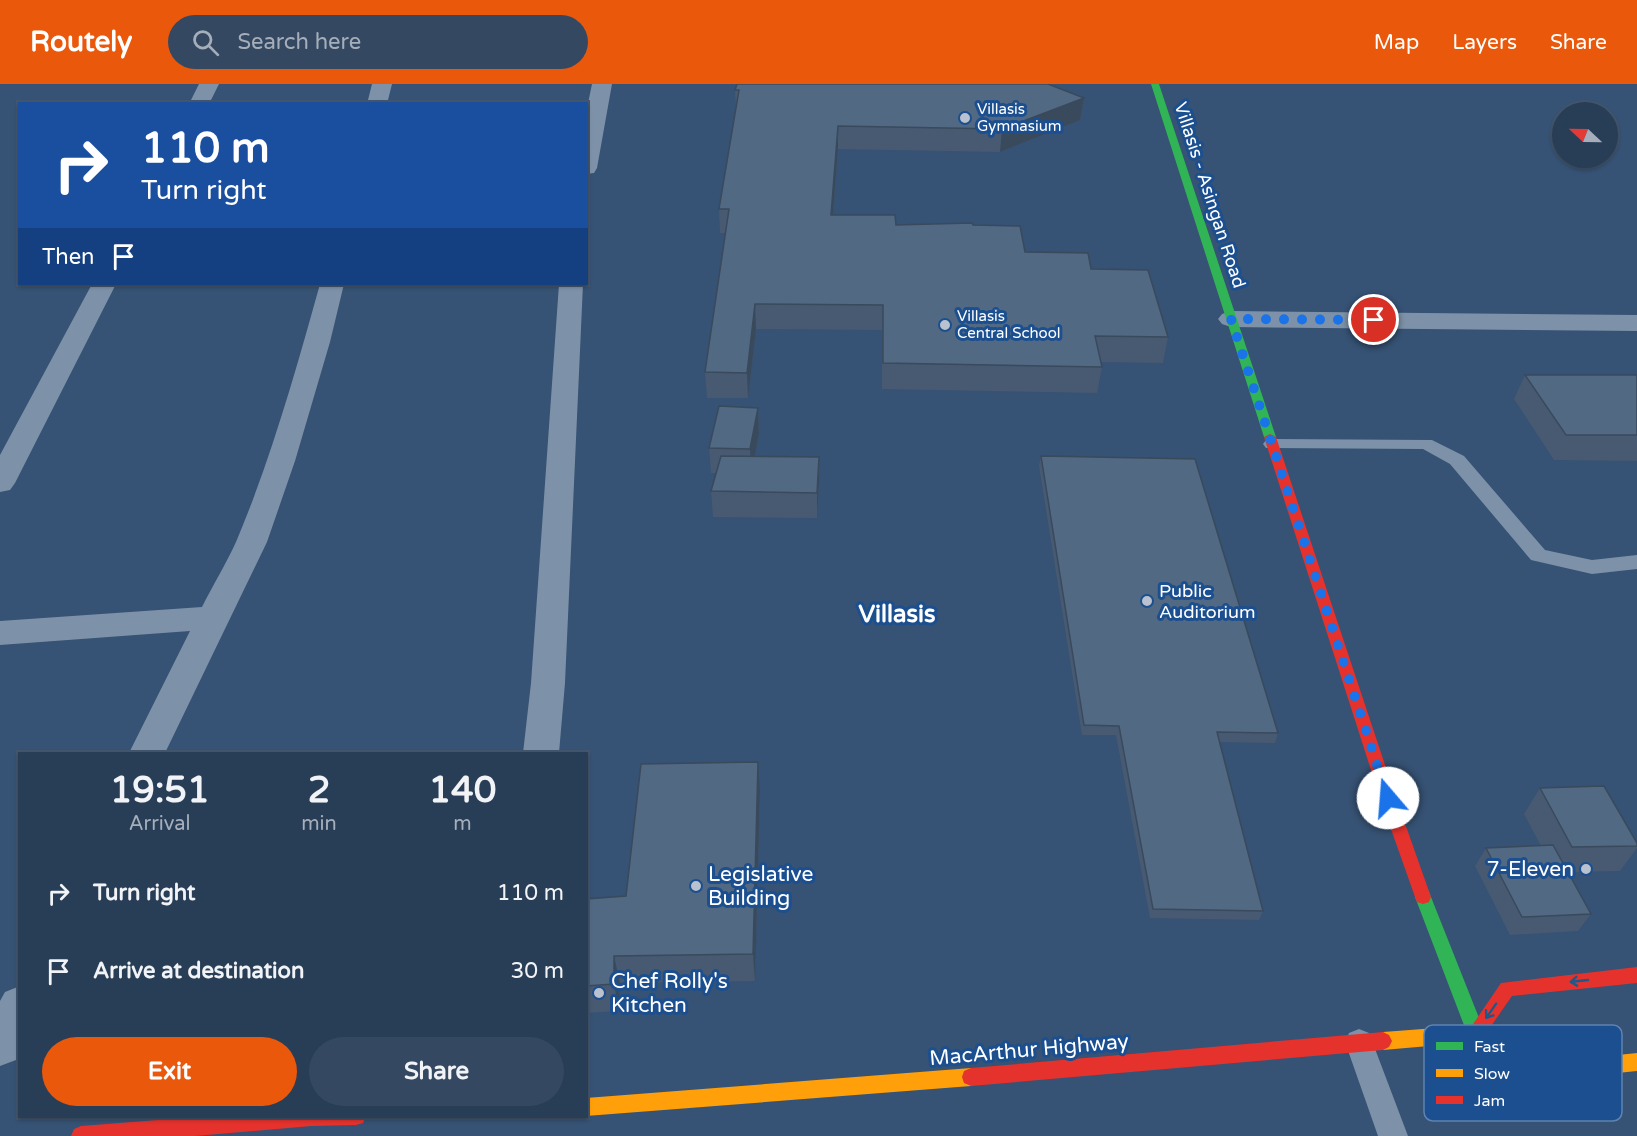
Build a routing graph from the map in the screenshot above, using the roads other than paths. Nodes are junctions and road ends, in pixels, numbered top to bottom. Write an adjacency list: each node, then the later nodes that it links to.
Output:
1 (209, 84): 5 (street)
2 (382, 84): 6 (street)
3 (602, 84): 7 (street)
4 (1155, 84): 11 (main road, Villasis - Asingan Road)
5 (200, 102)
6 (378, 102)
7 (588, 158)
8 (103, 285): 14 (street)
9 (332, 285): 16 (street)
10 (571, 285): 19 (street)
11 (1231, 319): 12 (street); 13 (main road, Villasis - Asingan Road)
12 (1637, 322)
13 (1272, 444): 15 (lane); 22 (main road, Villasis - Asingan Road)
14 (0, 483)
15 (1637, 562)
16 (214, 618): 17 (street); 18 (street)
17 (0, 633)
18 (147, 752)
19 (541, 752)
20 (1637, 975): 23 (main road, one-way to 23)
21 (18, 1010): 26 (street)
22 (1473, 1025)
23 (1482, 1025)
24 (1424, 1037): 25 (main road, MacArthur Highway)
25 (1359, 1042): 29 (main road, MacArthur Highway); 33 (lane)
26 (0, 1045)
27 (1637, 1062): 28 (main road)
28 (1622, 1064)
29 (588, 1107)
30 (347, 1118): 31 (main road)
31 (309, 1126): 32 (main road)
32 (81, 1136)
33 (1393, 1136)

